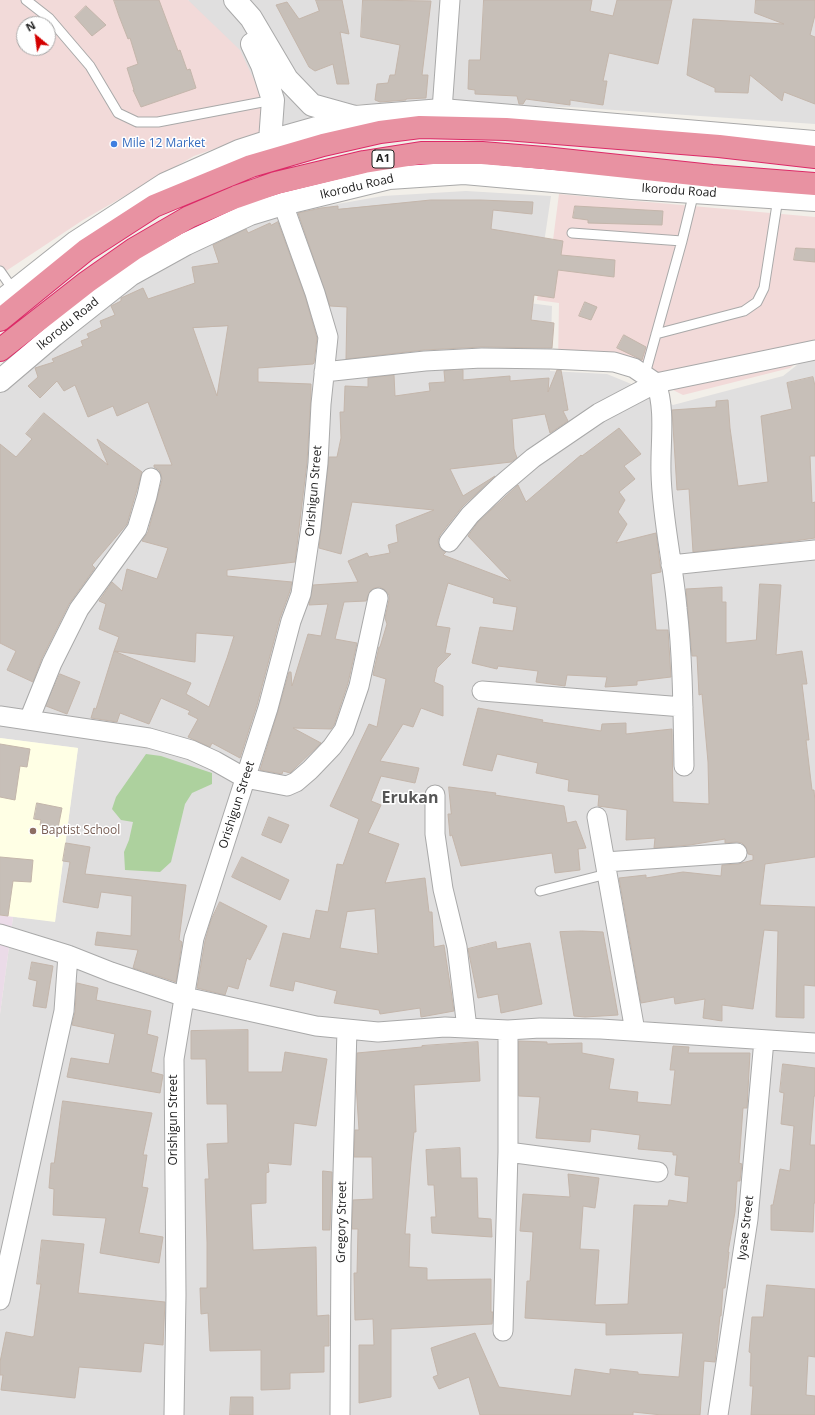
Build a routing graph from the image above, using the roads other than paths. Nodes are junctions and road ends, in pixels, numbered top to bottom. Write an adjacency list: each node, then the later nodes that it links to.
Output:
1 (26, 0): 5 (lane)
2 (219, 0): 5 (street)
3 (235, 0): 7 (street)
4 (450, 0): 6 (street)
5 (273, 100): 8 (street)
6 (442, 110): 7 (street); 9 (street)
7 (355, 117): 8 (street)
8 (270, 141): 26 (street)
9 (815, 143): 10 (highway)
10 (719, 146): 11 (highway, A1); 27 (highway, A1)
11 (815, 157)
12 (433, 166): 18 (lane)
13 (403, 168): 20 (lane)
14 (712, 176): 15 (highway, Ikorodu Road / A1); 18 (highway); 29 (highway, Ikorodu Road / A1)
15 (815, 184)
16 (694, 192): 17 (street, Ikorodu Road); 19 (street, Ikorodu Road); 22 (lane)
17 (778, 198): 18 (street, Ikorodu Road); 28 (lane)
18 (815, 199)
19 (283, 204): 31 (street, Orishigun Street); 33 (street, Ikorodu Road)
20 (224, 216)
21 (572, 233): 22 (lane)
22 (682, 241): 28 (lane)
23 (138, 260): 25 (lane)
24 (0, 271): 26 (lane)
25 (108, 281)
26 (7, 297)
27 (0, 320)
28 (656, 334): 32 (lane)
29 (0, 350)
30 (815, 350): 32 (street)
31 (324, 372): 32 (street); 44 (street, Orishigun Street)
32 (650, 378): 35 (street); 37 (street)
33 (0, 381)
34 (151, 478): 42 (street)
35 (449, 542)
36 (815, 550): 37 (street)
37 (671, 565): 40 (street)
38 (378, 598): 44 (street)
39 (482, 691): 40 (street)
40 (683, 707): 43 (street)
41 (0, 716): 42 (street)
42 (28, 720): 44 (street)
43 (684, 766)
44 (245, 778): 52 (street, Orishigun Street)
45 (435, 795): 53 (street)
46 (597, 817): 48 (street)
47 (737, 853): 48 (street)
48 (606, 868): 49 (lane); 56 (street)
49 (540, 891)
50 (0, 934): 51 (street)
51 (68, 955): 52 (street); 61 (street)
52 (185, 997): 54 (street); 63 (street, Orishigun Street)
53 (467, 1028): 54 (street); 55 (street)
54 (347, 1029): 64 (street, Gregory Street)
55 (508, 1030): 56 (street); 59 (street)
56 (635, 1031): 57 (street)
57 (764, 1040): 58 (street); 65 (street, Iyase Street)
58 (815, 1043)
59 (508, 1152): 60 (street); 62 (street)
60 (658, 1172)
61 (0, 1300)
62 (503, 1331)
63 (174, 1415)
64 (340, 1415)
65 (718, 1415)

